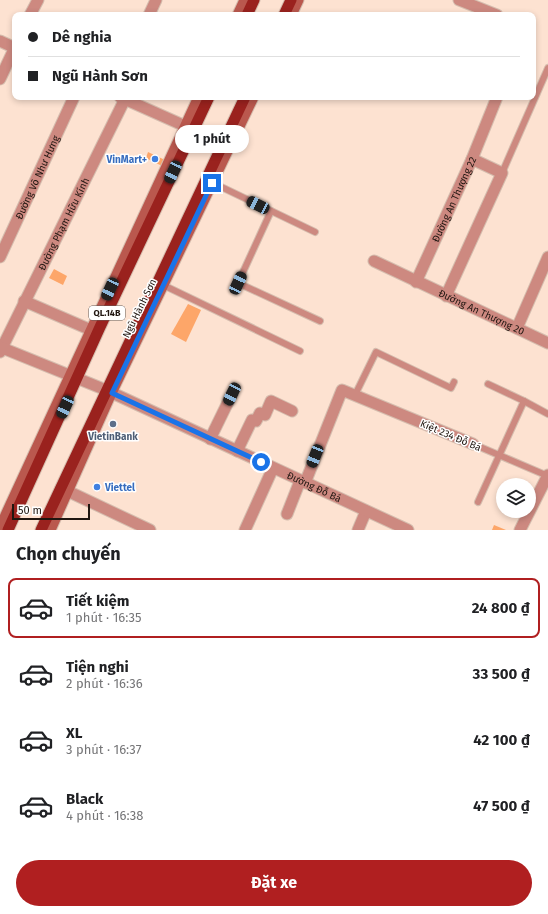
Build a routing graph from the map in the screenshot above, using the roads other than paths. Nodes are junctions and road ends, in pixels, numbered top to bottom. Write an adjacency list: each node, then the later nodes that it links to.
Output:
1 (38, 0): 8 (street)
2 (156, 0): 9 (street)
3 (245, 0): 10 (main road)
4 (254, 0): 11 (highway)
5 (291, 0): 12 (highway)
6 (298, 0): 13 (main road)
7 (459, 0): 14 (street)
8 (32, 12)
9 (150, 12)
10 (239, 12)
11 (248, 12)
12 (285, 12)
13 (292, 12)
14 (489, 12)
15 (0, 41): 16 (street)
16 (12, 47)
17 (12, 54): 19 (street)
18 (548, 68): 20 (lane)
19 (0, 79)
20 (536, 95)
21 (73, 100): 36 (street, Đường Võ Như Hưng)
22 (121, 100): 42 (street, Đường Phạm Hữu Kính)
23 (126, 100): 30 (street, Đường Phạm Hữu Kính)
24 (198, 100): 30 (main road)
25 (208, 100): 49 (highway, QL.14B)
26 (244, 100): 33 (highway, QL.14B)
27 (251, 100): 33 (main road)
28 (496, 100): 31 (street)
29 (534, 100): 32 (lane)
30 (185, 126): 45 (main road)
31 (472, 159): 32 (street, Đường An Thượng 22); 39 (street, Đường An Thượng 22)
32 (502, 173): 41 (street)
33 (209, 182): 34 (lane); 40 (highway, QL.14B)
34 (271, 211): 35 (lane); 43 (lane)
35 (315, 232)
36 (0, 257)
37 (548, 257): 44 (street)
38 (374, 261): 39 (street, Đường An Thượng 20)
39 (416, 282): 41 (street, Đường An Thượng 20)
40 (161, 284): 48 (lane); 52 (highway, QL.14B)
41 (446, 296): 44 (street, Đường An Thượng 20)
42 (24, 301): 45 (street); 47 (street, Đường Phạm Hữu Kính)
43 (320, 321)
44 (517, 328): 46 (street, Đường An Thượng 20)
45 (91, 330): 49 (main road)
46 (548, 343)
47 (1, 349): 49 (street, Đường Đỗ Bá)
48 (300, 351)
49 (74, 377): 52 (street, Đường Đỗ Bá); 70 (main road); 71 (highway, QL.14B)
50 (454, 382): 54 (lane)
51 (488, 384): 55 (lane)
52 (109, 392): 58 (street, Đường Đỗ Bá); 65 (main road); 65 (highway)
53 (232, 394): 58 (street)
54 (355, 395): 59 (street, Kiệt 234 Đỗ Bá); 64 (street, Kiệt 234 Đỗ Bá)
55 (524, 401): 57 (lane); 61 (lane)
56 (292, 411): 60 (street)
57 (548, 414)
58 (210, 439): 60 (street, Đường Đỗ Bá)
59 (473, 444): 61 (lane, Kiệt 234 Đỗ Bá)
60 (237, 451): 62 (street, Đường Đỗ Bá)
61 (500, 456): 63 (lane, Kiệt 234 Đỗ Bá); 66 (lane)
62 (273, 468): 64 (street, Đường Đỗ Bá); 75 (street)
63 (548, 475): 78 (street)
64 (302, 482): 67 (street, Đường Đỗ Bá); 68 (street)
65 (65, 490): 69 (street); 72 (highway); 73 (main road)
66 (478, 502)
67 (366, 511): 76 (street); 77 (street, Đường Đỗ Bá)
68 (287, 514)
69 (128, 525): 74 (street)
70 (0, 528)
71 (8, 530)
72 (41, 530)
73 (50, 530)
74 (150, 530)
75 (245, 530)
76 (358, 530)
77 (408, 530)
78 (520, 530)

